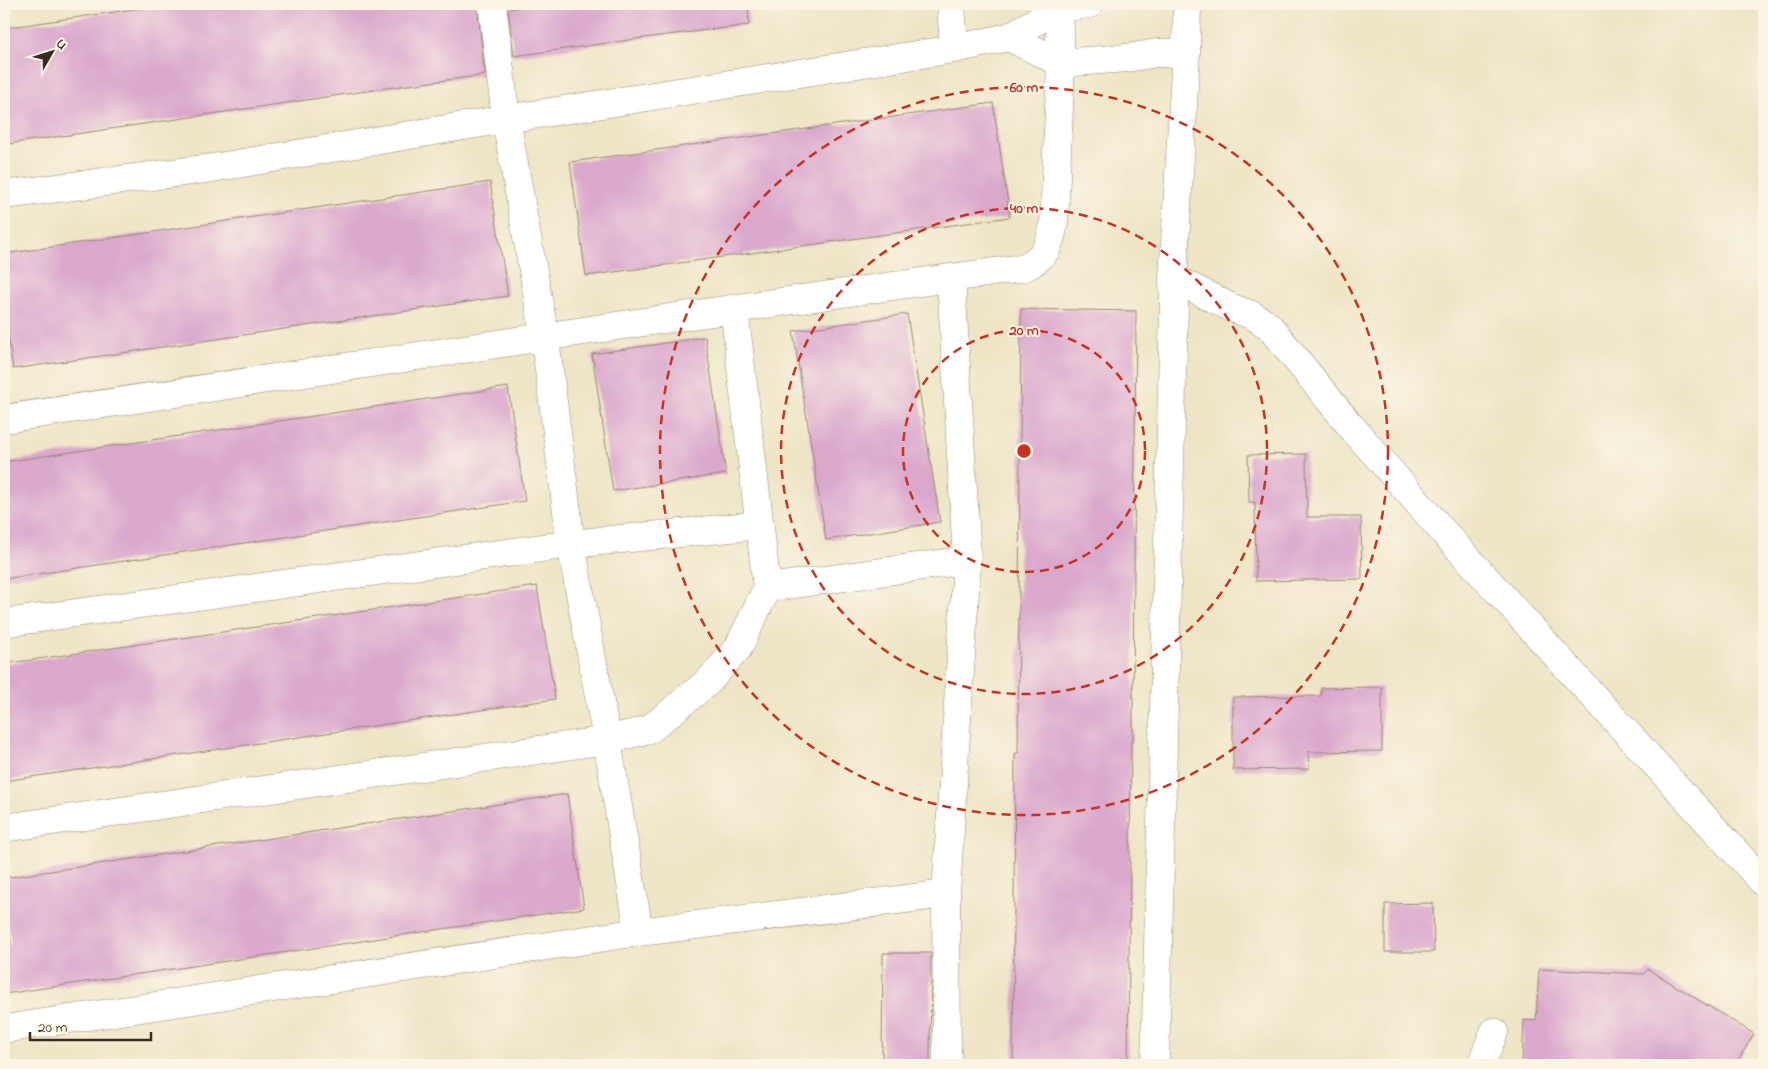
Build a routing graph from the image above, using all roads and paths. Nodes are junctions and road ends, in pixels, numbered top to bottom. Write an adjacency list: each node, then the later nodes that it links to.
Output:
1 (492, 4): 10 (street)
2 (951, 4): 7 (street)
3 (1089, 4): 5 (street)
4 (1187, 4): 8 (street)
5 (1059, 6): 6 (street); 9 (street)
6 (1009, 37): 7 (street); 9 (street)
7 (954, 49): 10 (street)
8 (1186, 53): 9 (street); 13 (street)
9 (1060, 63): 12 (street)
10 (506, 119): 11 (street); 15 (street)
11 (4, 195)
12 (951, 278): 14 (street); 19 (street)
13 (1173, 278): 24 (street); 30 (street)
14 (734, 308): 15 (street); 17 (street)
15 (545, 338): 16 (street); 18 (street)
16 (4, 419)
17 (760, 525): 18 (street); 20 (street)
18 (571, 544): 21 (street); 22 (street)
19 (967, 560): 20 (street); 25 (street)
20 (767, 588): 22 (street)
21 (4, 622)
22 (607, 740): 23 (street); 26 (street)
23 (4, 828)
24 (1764, 883)
25 (946, 894): 26 (street); 29 (street)
26 (640, 932): 27 (street)
27 (4, 1030)
28 (1494, 1032): 31 (street)
29 (947, 1065)
30 (1155, 1065)
31 (1481, 1065)

